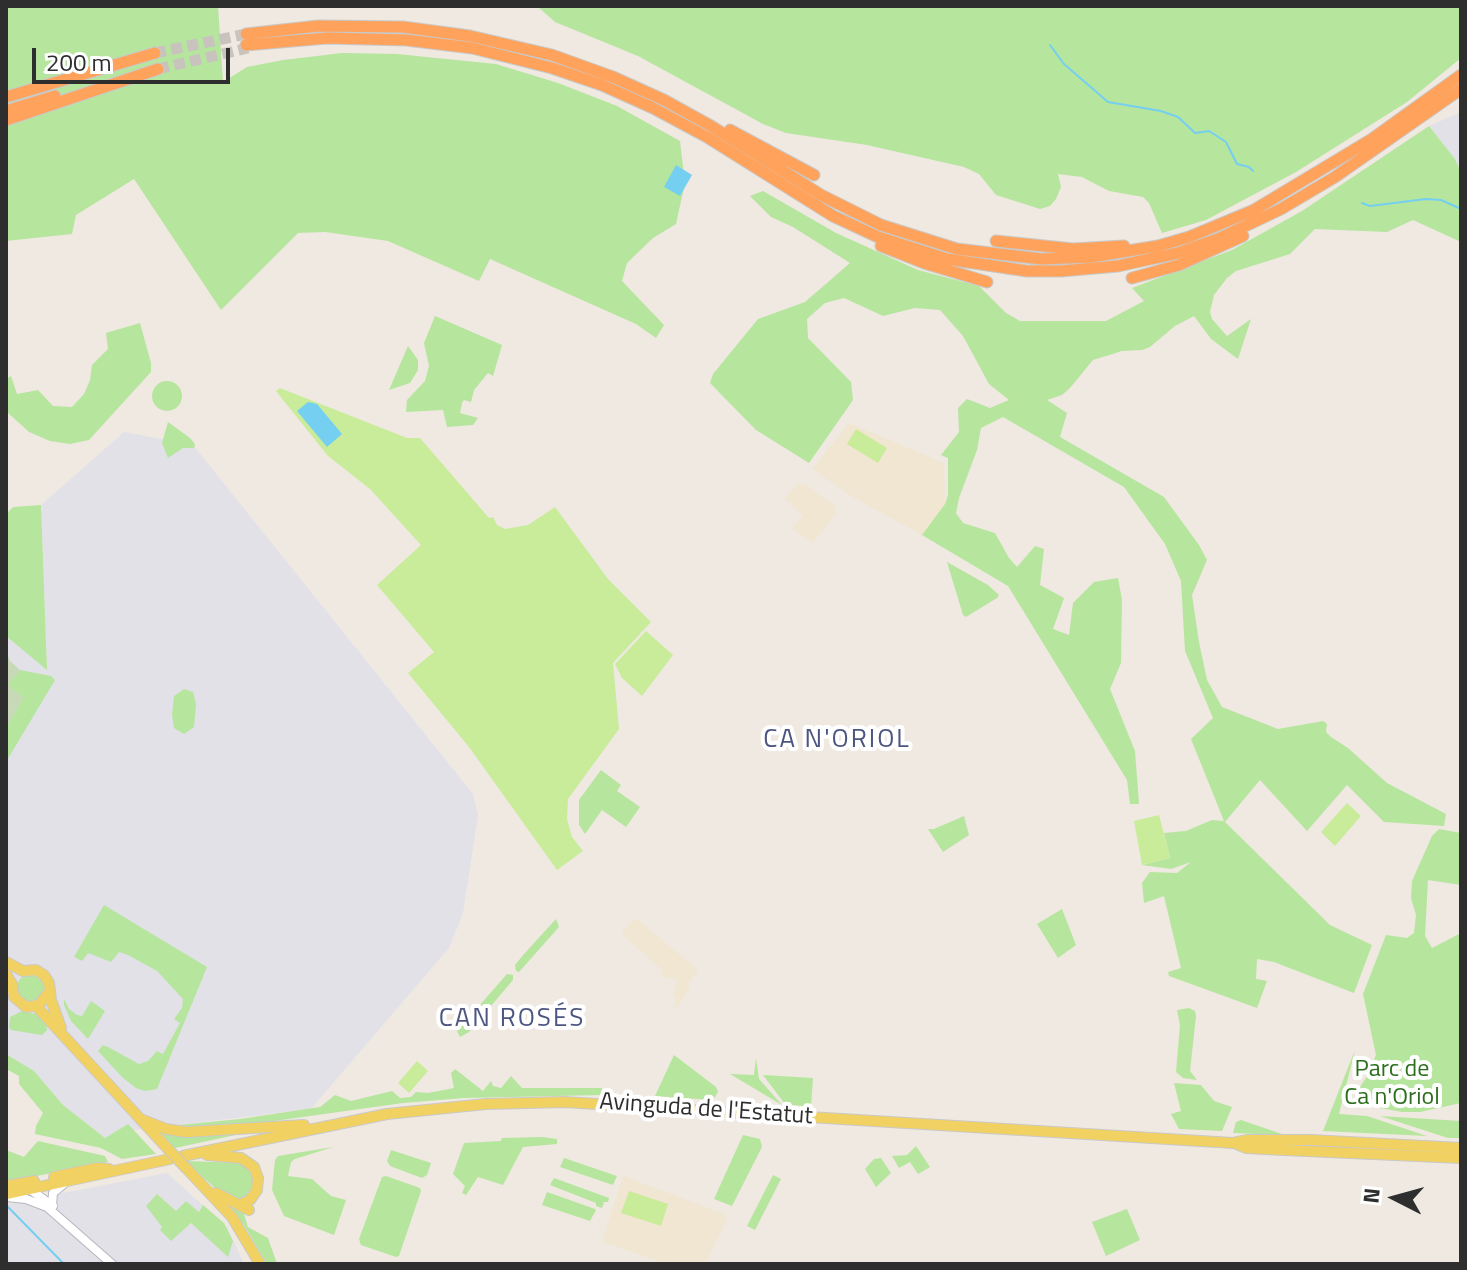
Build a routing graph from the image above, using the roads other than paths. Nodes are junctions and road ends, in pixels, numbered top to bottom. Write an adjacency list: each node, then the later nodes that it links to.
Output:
1 (157, 62): 5 (highway); 6 (highway); 7 (highway)
2 (1461, 75): 11 (highway)
3 (621, 80): 8 (highway); 10 (highway); 11 (highway)
4 (1461, 89): 9 (highway)
5 (6, 97)
6 (6, 111)
7 (6, 120)
8 (814, 175)
9 (1281, 209): 10 (highway); 13 (highway)
10 (833, 216): 14 (highway)
11 (1203, 231): 12 (highway)
12 (996, 241)
13 (1132, 278)
14 (987, 282)
15 (6, 962): 16 (main road)
16 (23, 971): 17 (main road); 18 (main road)
17 (9, 979): 19 (main road)
18 (49, 992): 19 (main road); 20 (main road)
19 (37, 1007): 20 (main road)
20 (62, 1032): 21 (main road)
21 (140, 1119): 22 (main road); 25 (main road)
22 (326, 1125): 23 (main road, Avinguda de l'Estatut); 26 (main road, Avinguda de l'Estatut)
23 (1247, 1144): 24 (main road); 27 (main road)
24 (1461, 1148)
25 (169, 1154): 28 (main road); 30 (main road, bridge)
26 (241, 1158): 34 (main road); 34 (main road)
27 (1461, 1158)
28 (115, 1170): 29 (main road); 32 (main road)
29 (70, 1181): 31 (main road); 33 (street)
30 (201, 1183): 34 (main road); 37 (main road)
31 (30, 1189): 32 (main road); 33 (street)
32 (6, 1192): 35 (street)
33 (52, 1206): 35 (street)
34 (248, 1206)
35 (78, 1232): 36 (street)
36 (112, 1264)
37 (260, 1264)

